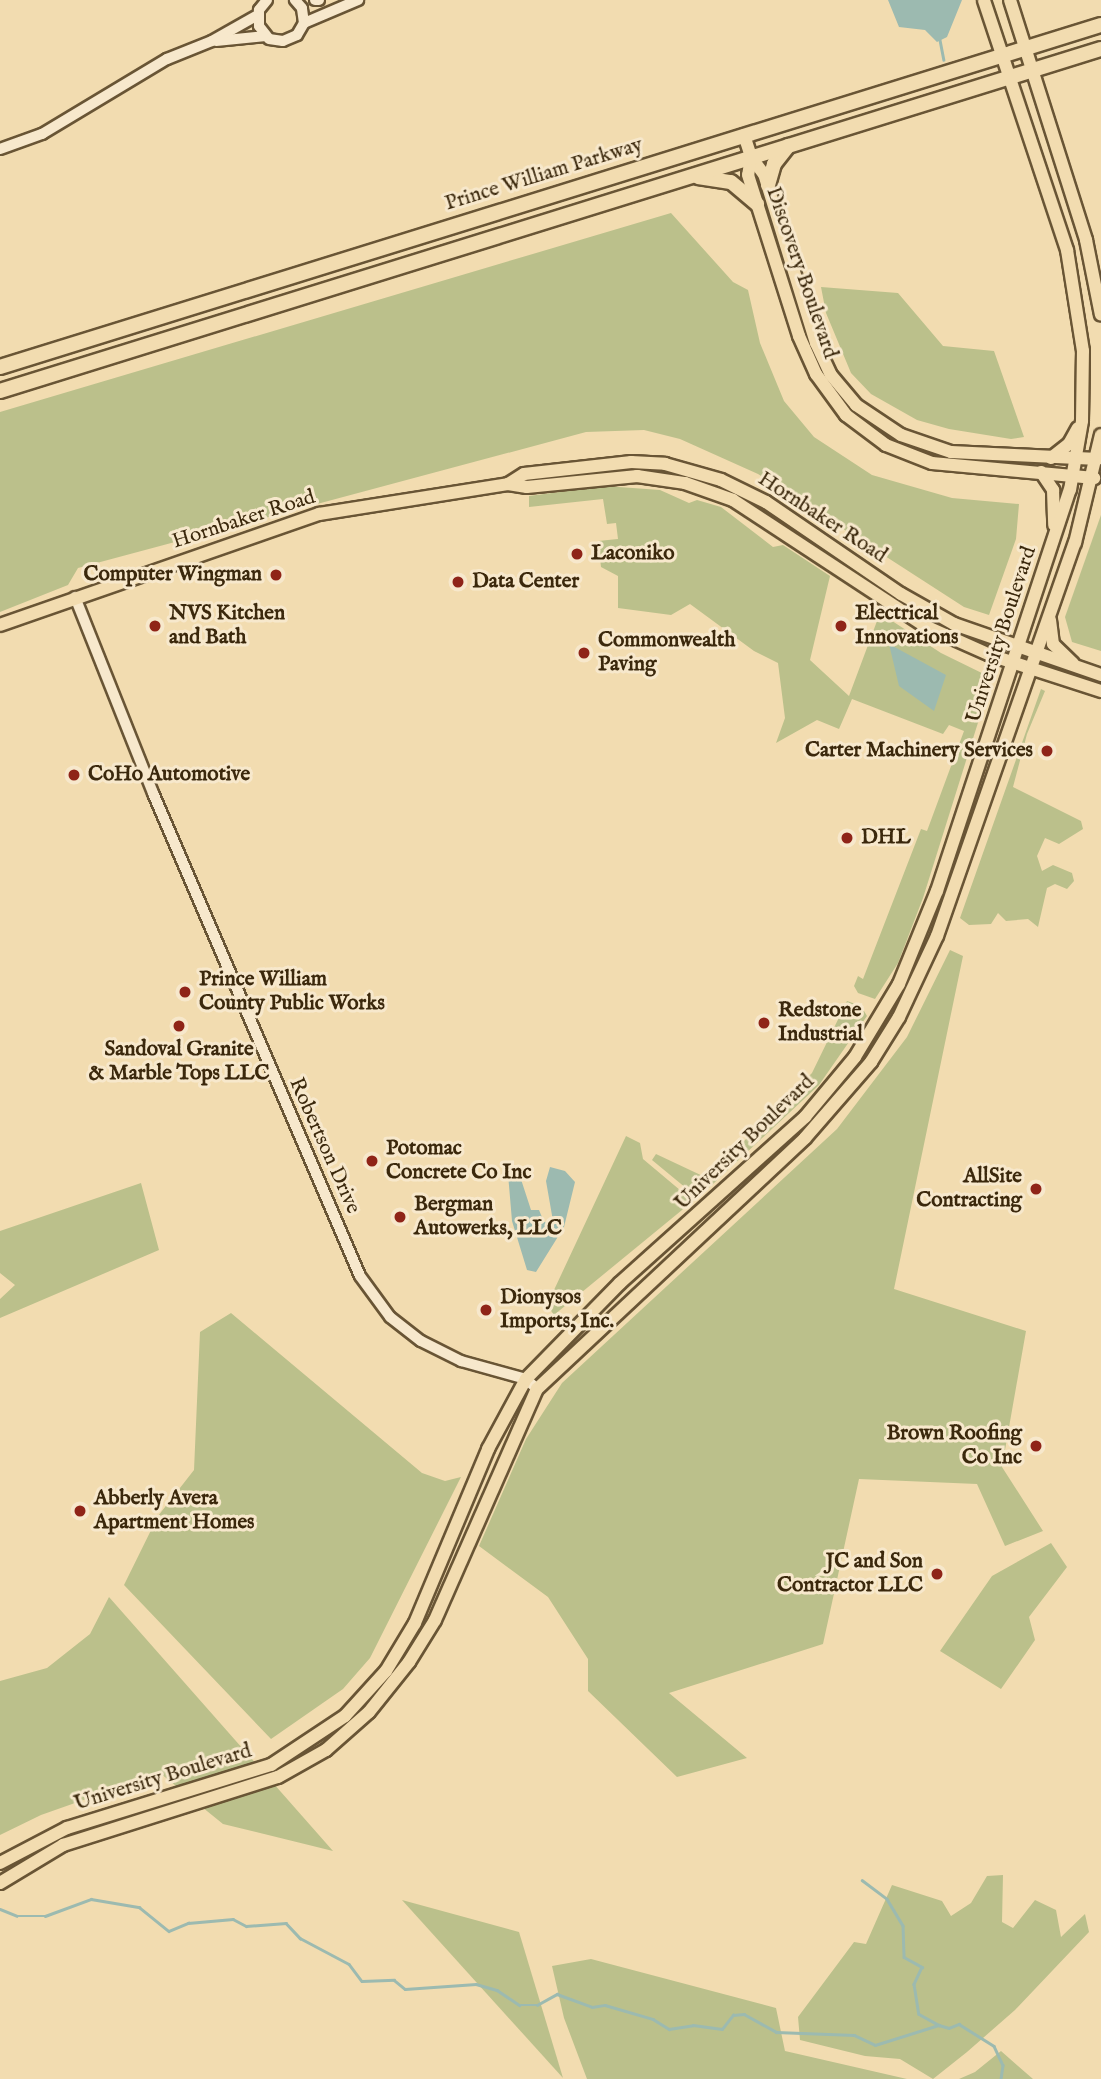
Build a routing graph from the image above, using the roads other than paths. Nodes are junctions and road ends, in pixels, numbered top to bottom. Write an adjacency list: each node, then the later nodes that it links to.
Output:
1 (267, 0): 6 (street)
2 (295, 0): 7 (street)
3 (358, 0): 7 (street)
4 (984, 0): 13 (main road, University Boulevard)
5 (1010, 0): 11 (main road)
6 (258, 15): 9 (street); 10 (street)
7 (304, 23): 9 (street)
8 (1101, 25): 11 (highway, Prince William Parkway)
9 (266, 36): 10 (street)
10 (212, 41): 18 (street)
11 (1026, 47): 13 (highway, Prince William Parkway); 14 (main road)
12 (1101, 49): 14 (highway)
13 (1003, 55): 15 (main road, University Boulevard); 16 (highway, Prince William Parkway)
14 (1033, 70): 15 (highway); 23 (main road)
15 (1011, 77): 17 (highway); 27 (main road, University Boulevard)
16 (744, 135): 19 (main road, Discovery Boulevard); 24 (highway, Prince William Parkway)
17 (788, 146): 19 (highway); 21 (highway)
18 (0, 147)
19 (751, 158): 20 (highway); 21 (main road, Discovery Boulevard); 22 (main road, Discovery Boulevard)
20 (689, 177): 22 (highway); 25 (highway)
21 (768, 185): 26 (main road, Discovery Boulevard)
22 (757, 204): 28 (main road, Discovery Boulevard)
23 (1101, 315)
24 (0, 367)
25 (0, 391)
26 (872, 417): 28 (main road); 30 (main road, Discovery Boulevard)
27 (1082, 421): 30 (main road); 31 (main road, University Boulevard)
28 (862, 428): 33 (main road, Discovery Boulevard)
29 (1101, 435): 32 (main road, University Boulevard)
30 (1050, 458): 31 (main road, Discovery Boulevard)
31 (1077, 459): 32 (main road, Discovery Boulevard); 34 (main road, University Boulevard)
32 (1099, 459): 35 (main road, University Boulevard)
33 (1041, 472): 34 (main road, Discovery Boulevard); 37 (main road)
34 (1073, 476): 35 (main road, Discovery Boulevard); 37 (main road, University Boulevard)
35 (1098, 478): 39 (main road, University Boulevard)
36 (508, 484): 38 (main road, Hornbaker Road); 41 (main road, Hornbaker Road); 43 (main road, Hornbaker Road)
37 (1055, 536): 41 (main road, University Boulevard)
38 (75, 597): 40 (main road, Hornbaker Road); 48 (street, Robertson Drive)
39 (1050, 614): 42 (main road, University Boulevard); 45 (main road)
40 (0, 625)
41 (1017, 649): 42 (main road, Hornbaker Road); 43 (main road, University Boulevard)
42 (1036, 654): 44 (main road, University Boulevard); 45 (main road, Hornbaker Road)
43 (1013, 663): 44 (main road, Hornbaker Road); 48 (main road, University Boulevard)
44 (1031, 669): 47 (main road, Hornbaker Road); 49 (main road, University Boulevard)
45 (1081, 669): 46 (main road, Hornbaker Road)
46 (1101, 676)
47 (1101, 691)
48 (526, 1379): 49 (street, Robertson Drive); 50 (main road, University Boulevard)
49 (537, 1389): 51 (main road, University Boulevard)
50 (0, 1863)
51 (0, 1883)

